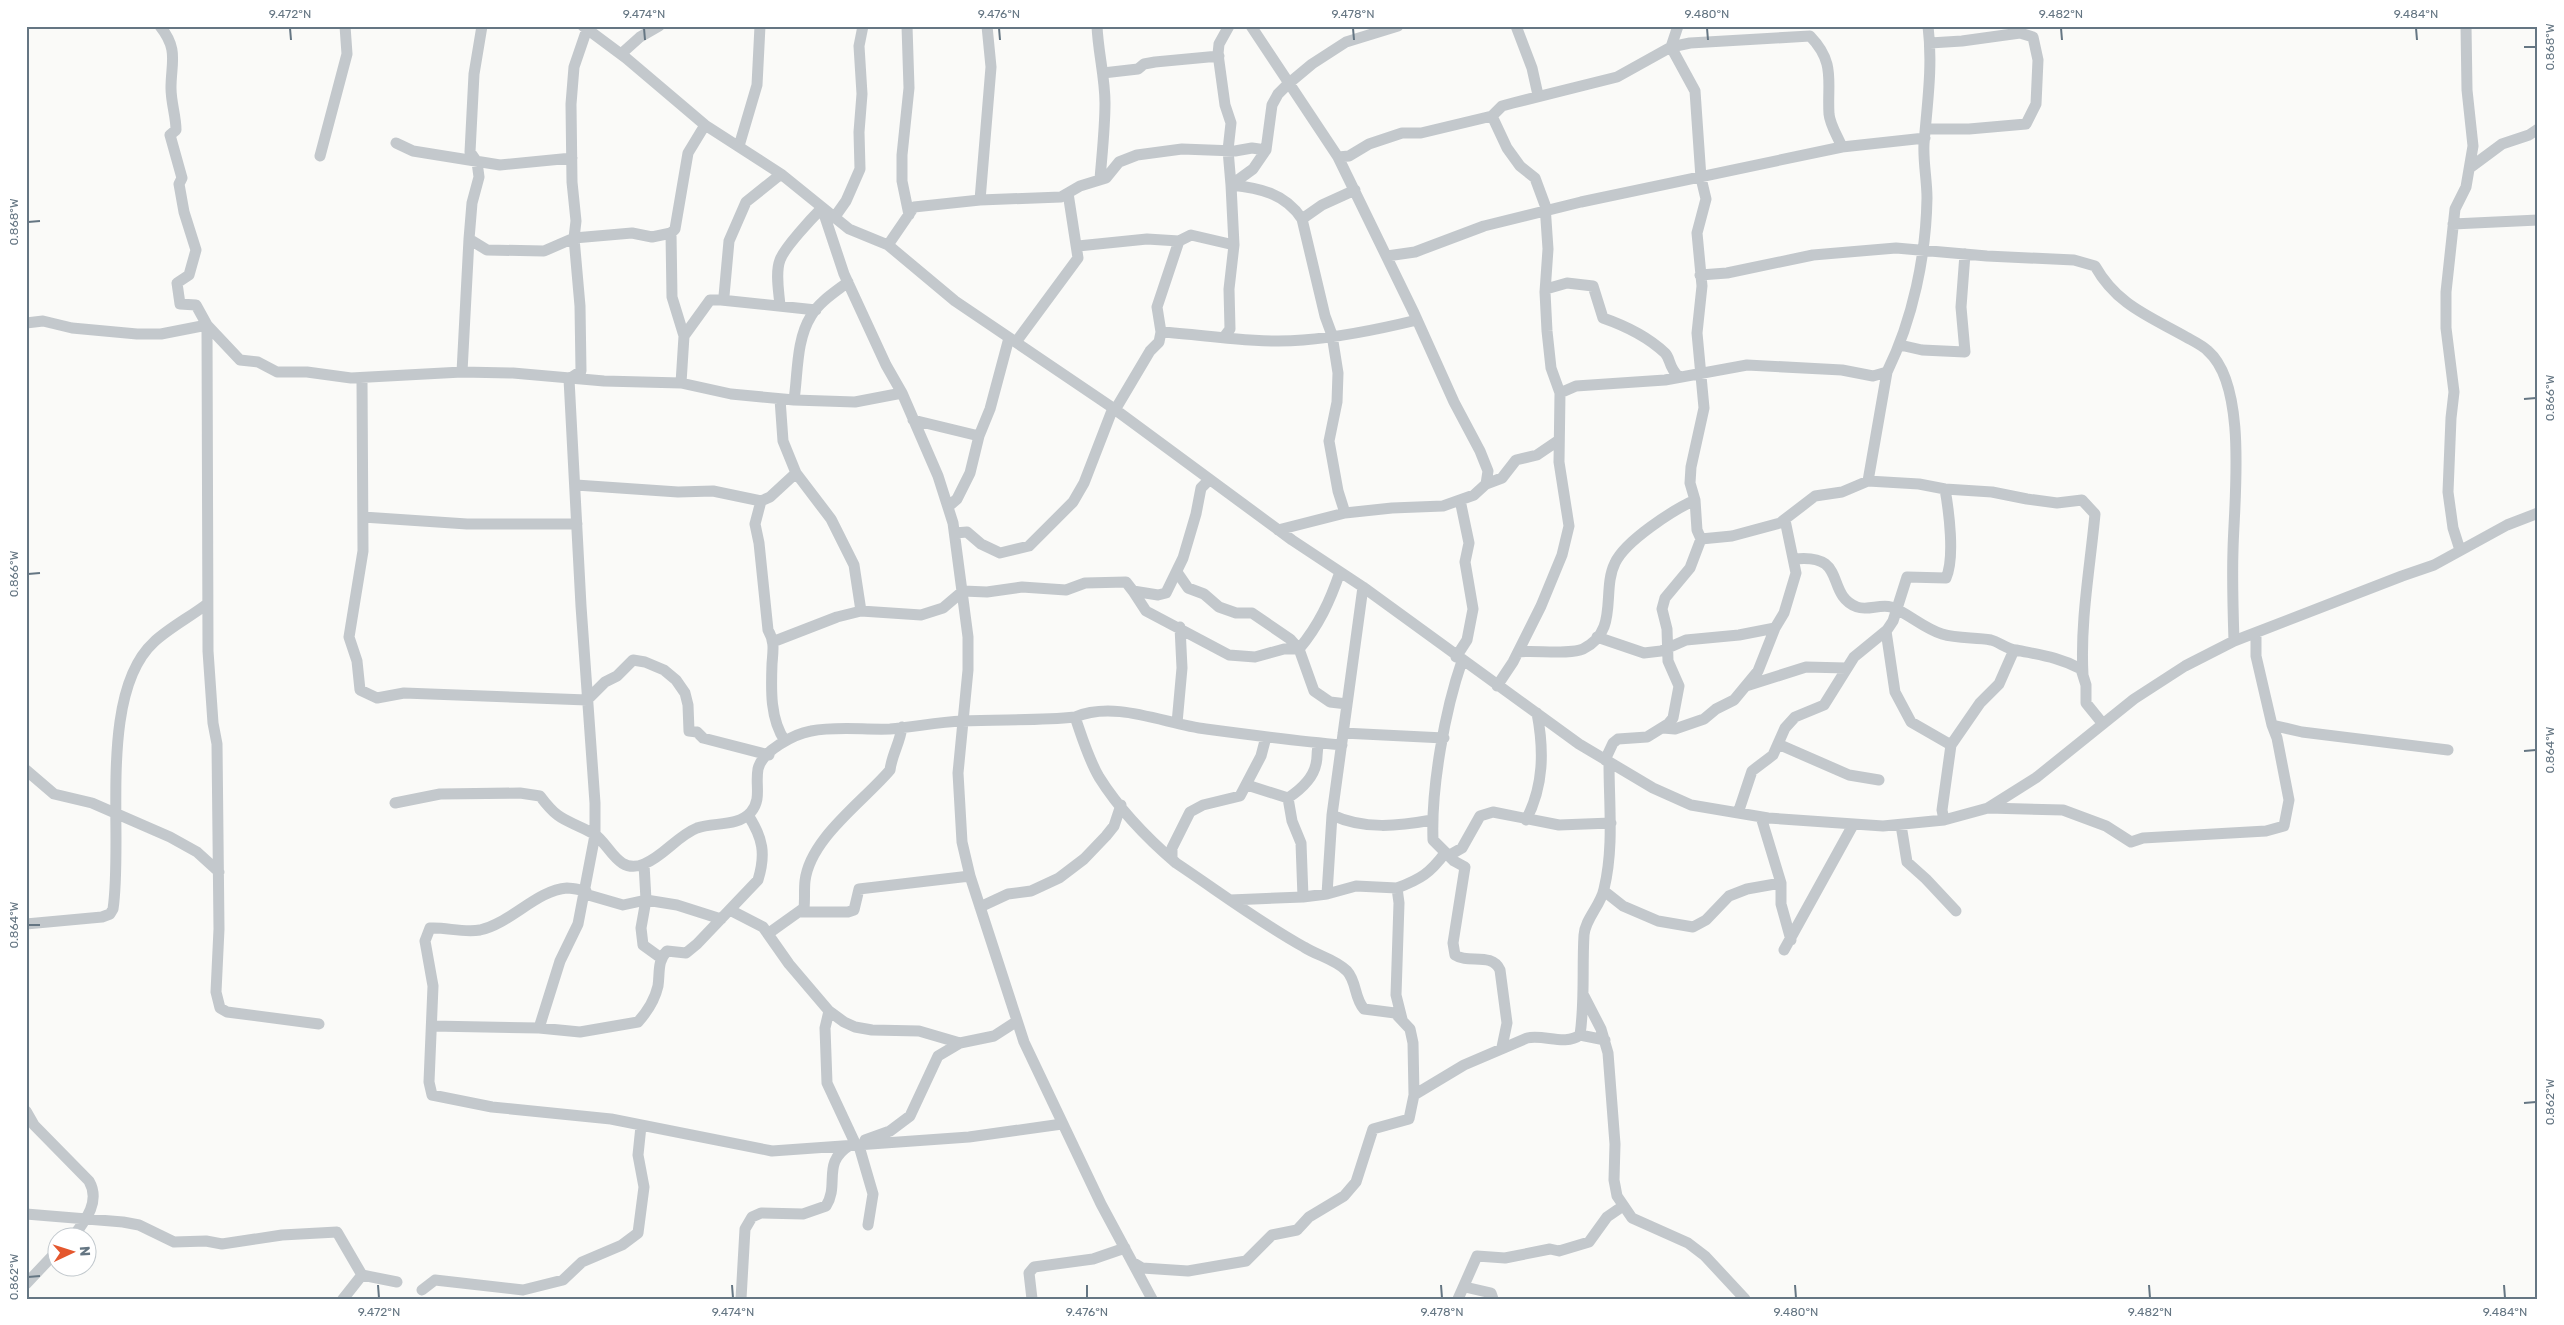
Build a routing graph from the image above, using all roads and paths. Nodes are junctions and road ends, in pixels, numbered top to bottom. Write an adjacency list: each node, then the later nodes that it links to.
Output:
1 (160, 26): 72 (street)
2 (345, 26): 35 (street)
3 (482, 26): 38 (street)
4 (659, 26): 21 (street)
5 (760, 26): 31 (street)
6 (863, 26): 50 (street)
7 (908, 26): 49 (street)
8 (987, 26): 46 (street)
9 (1097, 26): 23 (street)
10 (1229, 26): 22 (street)
11 (1251, 26): 24 (street)
12 (1398, 26): 18 (street)
13 (1516, 26): 25 (street)
14 (1678, 26): 20 (street)
15 (2466, 26): 39 (street)
16 (1930, 27): 19 (street)
17 (585, 28): 21 (street); 37 (street)
18 (1367, 31): 24 (street)
19 (1930, 43): 29 (street); 29 (street)
20 (1671, 47): 25 (street); 32 (street); 41 (street)
21 (621, 54): 27 (street)
22 (1218, 56): 23 (street); 33 (street)
23 (1103, 73): 42 (street)
24 (1288, 84): 34 (street); 36 (street)
25 (1538, 95): 26 (street)
26 (1492, 116): 36 (street); 48 (street)
27 (705, 125): 31 (street); 54 (street)
28 (2538, 129): 39 (street)
29 (1926, 134): 32 (street); 61 (street)
30 (396, 143): 38 (street)
31 (739, 146): 40 (street)
32 (1842, 147): 41 (street)
33 (1228, 150): 34 (street); 42 (street); 43 (street)
34 (1266, 150): 43 (street)
35 (320, 156)
36 (1338, 157): 44 (street)
37 (572, 158): 38 (street); 55 (street)
38 (477, 162): 56 (street)
39 (2471, 167): 53 (street)
40 (780, 174): 47 (street); 67 (street)
41 (1700, 178): 48 (street); 64 (street)
42 (1100, 180): 45 (street)
43 (1231, 185): 51 (street); 58 (street)
44 (1354, 190): 51 (street); 63 (street)
45 (1068, 193): 46 (street); 60 (street)
46 (980, 200): 49 (street)
47 (822, 208): 50 (street); 65 (street); 68 (street)
48 (1546, 212): 63 (street); 66 (street)
49 (909, 215): 59 (street)
50 (834, 218): 59 (street)
51 (1302, 218): 74 (street)
52 (2538, 220): 53 (street)
53 (2453, 224): 112 (street)
54 (671, 232): 55 (street); 75 (street)
55 (574, 238): 56 (street); 84 (street)
56 (468, 239): 79 (street)
57 (1179, 241): 58 (street); 60 (street); 73 (street)
58 (1234, 244): 76 (street)
59 (888, 245): 77 (street)
60 (1078, 246): 77 (street)
61 (1922, 251): 62 (street); 64 (street); 78 (street)
62 (1965, 254): 78 (street); 128 (street)
63 (1387, 256): 70 (street)
64 (1700, 275): 80 (street)
65 (848, 282): 69 (street); 86 (street)
66 (1546, 289): 82 (street); 87 (street)
67 (721, 300): 68 (street); 75 (street)
68 (780, 306): 69 (street)
69 (816, 310): 89 (street)
70 (1417, 320): 74 (street); 97 (street)
71 (26, 323): 72 (street)
72 (207, 325): 83 (street); 119 (street)
73 (1161, 332): 76 (street); 90 (street)
74 (1332, 335): 76 (street); 104 (street)
75 (684, 336): 85 (street)
76 (1224, 337)
77 (1012, 340): 90 (street); 92 (street)
78 (1900, 345): 81 (street)
79 (462, 372): 83 (street); 84 (street)
80 (1701, 372): 81 (street); 82 (street); 101 (street)
81 (1887, 372): 96 (street)
82 (1679, 377): 87 (street)
83 (362, 378): 106 (street)
84 (569, 379): 85 (street); 98 (street)
85 (681, 384): 88 (street)
86 (902, 393): 89 (street); 91 (street)
87 (1560, 393): 93 (street)
88 (780, 399): 89 (street); 94 (street)
89 (794, 400)
90 (1114, 409): 95 (street); 110 (street)
91 (912, 420): 92 (street); 103 (street)
92 (979, 436): 103 (street)
93 (1559, 440): 97 (street); 132 (street)
94 (796, 473): 102 (street); 121 (street)
95 (1209, 480): 109 (street); 114 (street)
96 (1868, 482): 99 (street); 107 (street)
97 (1486, 484): 100 (street)
98 (576, 485): 102 (street); 108 (street)
99 (1945, 489): 120 (street); 135 (street)
100 (1460, 500): 104 (street); 133 (street)
101 (1695, 500): 111 (street); 126 (street)
102 (761, 501): 127 (street)
103 (949, 506): 110 (street)
104 (1345, 513): 109 (street)
105 (2538, 513): 112 (street)
106 (363, 517): 108 (street); 138 (street)
107 (1785, 520): 111 (street); 113 (street)
108 (577, 524): 138 (street)
109 (1278, 530): 115 (street)
110 (955, 533): 117 (street)
111 (1701, 539): 129 (street)
112 (2460, 550): 125 (street)
113 (1794, 559): 120 (street); 123 (street)
114 (1177, 572): 118 (street); 130 (street)
115 (1340, 572): 116 (street); 130 (street)
116 (1363, 586): 133 (street); 139 (street)
117 (963, 591): 118 (street); 121 (street); 142 (street)
118 (1133, 591): 122 (street)
119 (207, 604): 167 (street); 181 (street)
120 (1896, 611): 124 (street); 131 (street)
121 (860, 612): 127 (street)
122 (1180, 627): 130 (street); 143 (street)
123 (1775, 628): 129 (street); 137 (street)
124 (1886, 631): 134 (street); 155 (street)
125 (2256, 633): 128 (street); 145 (street)
126 (1597, 637): 129 (street); 132 (street)
127 (775, 641): 151 (street)
128 (2234, 641): 144 (street)
129 (1668, 648): 147 (street)
130 (1299, 649): 139 (street)
131 (2014, 650): 135 (street); 155 (street)
132 (1518, 652): 136 (street)
133 (1459, 659): 136 (street); 150 (street)
134 (1846, 668): 137 (street); 153 (street)
135 (2083, 675): 144 (street)
136 (1497, 686): 140 (street)
137 (1746, 686): 147 (street)
138 (587, 700): 157 (street); 177 (street)
139 (1347, 704): 148 (street)
140 (1537, 713): 158 (street); 172 (street)
141 (1075, 717): 142 (street); 143 (street); 164 (street)
142 (962, 721): 146 (street); 182 (street)
143 (1177, 723): 149 (street)
144 (2103, 724): 165 (street)
145 (2272, 725): 156 (street); 165 (street)
146 (902, 728): 151 (street); 194 (street)
147 (1663, 728): 158 (street)
148 (1344, 733): 150 (street); 154 (street)
149 (1266, 737): 152 (street); 161 (street)
150 (1444, 738): 171 (street)
151 (785, 741): 157 (street)
152 (1319, 743): 154 (street); 162 (street)
153 (1778, 744): 160 (street); 166 (street)
154 (1342, 745): 169 (street)
155 (1951, 745): 173 (street)
156 (2448, 750)
157 (769, 755): 168 (street)
158 (1607, 761): 166 (street); 174 (street)
159 (26, 770): 167 (street)
160 (1879, 780)
161 (1247, 785): 162 (street); 179 (street)
162 (1288, 798): 188 (street)
163 (395, 803): 177 (street)
164 (1121, 805): 179 (street); 191 (street)
165 (1988, 808): 173 (street)
166 (1738, 813): 170 (street)
167 (116, 814): 181 (street); 196 (street)
168 (748, 815): 180 (street); 192 (street)
169 (1332, 815): 171 (street); 187 (street)
170 (1761, 817): 175 (street); 183 (street)
171 (1432, 820): 178 (street)
172 (1526, 820): 174 (street); 178 (street)
173 (1944, 820): 176 (street)
174 (1611, 823): 185 (street)
175 (1854, 825): 176 (street); 183 (street)
176 (1901, 825): 193 (street)
177 (595, 835): 180 (street); 186 (street)
178 (1447, 854): 184 (street); 209 (street)
179 (1172, 859): 190 (street)
180 (644, 864): 189 (street)
181 (219, 872): 202 (street)
182 (970, 876): 191 (street); 194 (street)
183 (1781, 883): 185 (street)
184 (1397, 888): 187 (street); 203 (street)
185 (1604, 891): 199 (street)
186 (586, 892): 189 (street); 204 (street); 205 (street)
187 (1326, 894): 188 (street)
188 (1303, 897): 190 (street)
189 (646, 900): 195 (street); 198 (street)
190 (1230, 900): 203 (street)
191 (980, 907): 201 (street)
192 (730, 910): 195 (street); 197 (street)
193 (1956, 911)
194 (800, 912): 197 (street)
195 (721, 919): 198 (street)
196 (26, 924)
197 (769, 933): 200 (street)
198 (661, 958): 205 (street)
199 (1583, 994): 206 (street); 207 (street)
200 (829, 1011): 208 (street); 214 (street)
201 (1016, 1020): 208 (street); 212 (street)
202 (319, 1024)
203 (1404, 1025): 210 (street)
204 (432, 1026): 205 (street); 213 (street)
205 (539, 1028)
206 (1580, 1035): 207 (street); 209 (street)
207 (1605, 1040): 215 (street)
208 (960, 1043): 214 (street)
209 (1502, 1047): 210 (street)
210 (1414, 1095): 222 (street)
211 (26, 1111): 217 (street)
212 (1062, 1124): 214 (street); 220 (street)
213 (641, 1126): 214 (street); 227 (street)
214 (854, 1145): 218 (street); 229 (street)
215 (1623, 1206): 226 (street); 234 (street)
216 (26, 1214): 217 (street)
217 (87, 1219): 219 (street); 223 (street)
218 (868, 1224)
219 (80, 1228)
220 (1125, 1248): 222 (street); 230 (street)
221 (48, 1261): 225 (street)
222 (1132, 1262): 231 (street)
223 (362, 1275): 224 (street); 228 (street)
224 (397, 1282)
225 (26, 1284)
226 (1465, 1287): 232 (street); 233 (street)
227 (422, 1290)
228 (343, 1299)
229 (742, 1299)
230 (1032, 1299)
231 (1152, 1299)
232 (1458, 1299)
233 (1492, 1299)
234 (1745, 1299)

